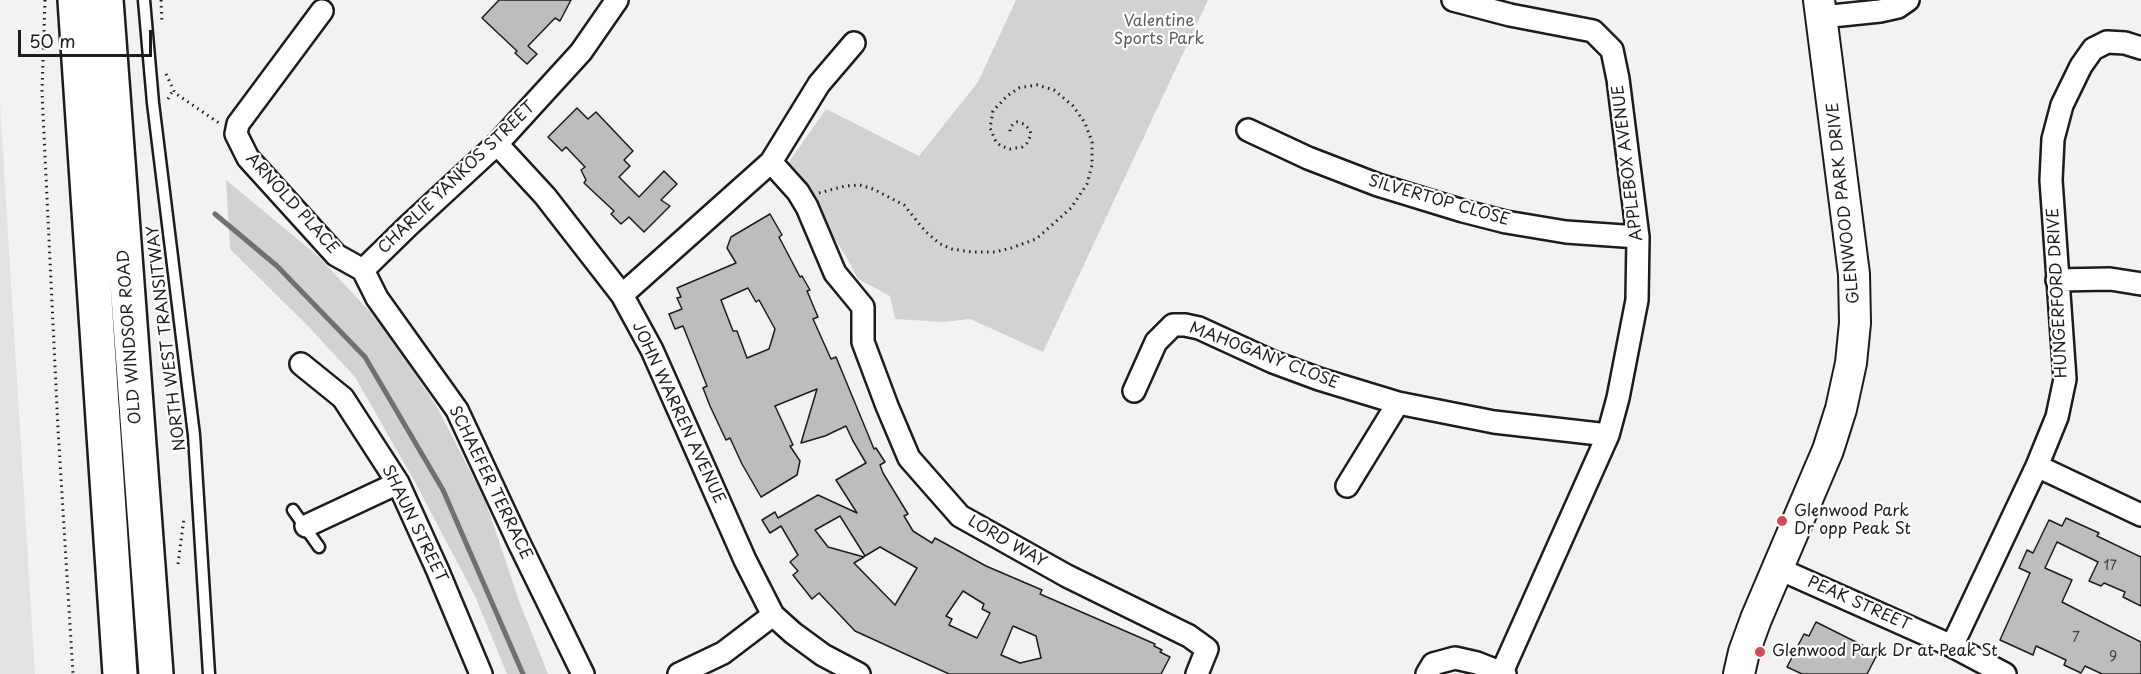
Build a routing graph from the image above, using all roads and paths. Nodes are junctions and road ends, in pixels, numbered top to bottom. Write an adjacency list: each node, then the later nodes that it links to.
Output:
1 (45, 0): 42 (path)
2 (75, 0): 43 (highway, OLD WINDSOR ROAD)
3 (106, 0): 44 (highway, OLD WINDSOR ROAD)
4 (144, 0): 45 (lane, NORTH WEST TRANSITWAY)
5 (160, 0): 11 (path)
6 (617, 0): 18 (street, CHARLIE YANKOS STREET)
7 (1454, 0): 21 (street, APPLEBOX AVENUE)
8 (1908, 0): 9 (street)
9 (1820, 9): 38 (street, GLENWOOD PARK DRIVE)
10 (322, 11): 16 (street)
11 (162, 28)
12 (854, 43): 19 (street)
13 (2141, 48): 23 (street, HUNGERFORD DRIVE)
14 (165, 69): 16 (path)
15 (1248, 130): 21 (street, SILVERTOP CLOSE)
16 (236, 134): 22 (street, ARNOLD PLACE)
17 (1010, 134): 20 (path)
18 (497, 144): 22 (street, CHARLIE YANKOS STREET); 25 (street, JOHN WARREN AVENUE)
19 (771, 162): 20 (street); 25 (street)
20 (803, 199): 50 (street, LORD WAY)
21 (1638, 237): 29 (street, APPLEBOX AVENUE)
22 (363, 270): 47 (street, SCHAEFER TERRACE)
23 (2057, 280): 24 (street); 30 (street, HUNGERFORD DRIVE)
24 (2141, 284)
25 (622, 295): 39 (street, JOHN WARREN AVENUE)
26 (301, 363): 31 (street, SHAUN STREET)
27 (1134, 391): 28 (street, MAHOGANY CLOSE)
28 (1398, 403): 29 (street, MAHOGANY CLOSE); 32 (street)
29 (1608, 435): 41 (street, APPLEBOX AVENUE)
30 (2037, 466): 33 (street); 40 (street, HUNGERFORD DRIVE)
31 (398, 483): 35 (street); 46 (street, SHAUN STREET)
32 (1347, 486)
33 (2141, 514)
34 (184, 515): 37 (path)
35 (299, 518): 36 (lane)
36 (319, 547)
37 (178, 564)
38 (1777, 568): 40 (street, PEAK STREET); 52 (street, GLENWOOD PARK DRIVE)
39 (773, 615): 48 (street); 49 (street, JOHN WARREN AVENUE)
40 (1952, 646): 53 (street, PEAK STREET)
41 (1503, 673): 51 (street)
42 (73, 674)
43 (120, 674)
44 (156, 674)
45 (209, 674)
46 (481, 674)
47 (583, 674)
48 (679, 674)
49 (859, 674)
50 (1197, 674)
51 (1427, 674)
52 (1739, 674)
53 (2005, 674)

